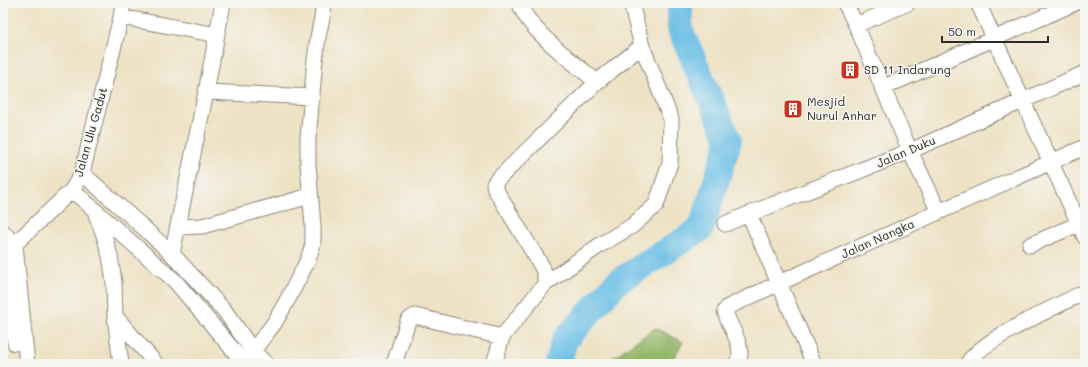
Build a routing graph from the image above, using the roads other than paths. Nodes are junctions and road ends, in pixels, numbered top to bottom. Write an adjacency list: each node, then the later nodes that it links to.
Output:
1 (223, 3): 11 (street)
2 (324, 3): 18 (street)
3 (520, 3): 15 (street)
4 (631, 3): 13 (street)
5 (845, 3): 10 (street)
6 (908, 3): 10 (street)
7 (978, 3): 12 (street)
8 (1075, 3): 12 (street)
9 (122, 10): 11 (street); 23 (street, Jalan Ulu Gadut)
10 (856, 26): 16 (street)
11 (217, 35): 17 (street)
12 (994, 39): 16 (street); 19 (street)
13 (642, 46): 15 (street); 38 (street)
14 (1085, 73): 19 (street, Jalan Duku)
15 (597, 82): 38 (street)
16 (882, 88): 21 (street)
17 (206, 92): 18 (street); 31 (street)
18 (312, 97): 25 (street)
19 (1022, 100): 21 (street, Jalan Duku); 22 (street)
20 (1085, 147): 22 (street, Jalan Nangka)
21 (910, 151): 27 (street); 28 (street, Jalan Duku)
22 (1051, 162): 27 (street, Jalan Nangka); 29 (street)
23 (82, 173): 24 (street, Jalan Ulu Gadut); 36 (street)
24 (72, 190): 26 (street); 35 (street, Jalan Ulu Gadut)
25 (310, 196): 31 (street); 42 (street)
26 (95, 211): 40 (street); 47 (street)
27 (939, 212): 37 (street, Jalan Nangka)
28 (749, 214): 30 (street, Jalan Duku); 37 (street)
29 (1082, 222): 33 (street); 34 (street)
30 (725, 224)
31 (178, 227): 36 (street)
32 (3, 232): 35 (street)
33 (1085, 238)
34 (1030, 245)
35 (6, 252): 43 (street); 44 (street)
36 (172, 254): 42 (street)
37 (779, 283): 51 (street, Jalan Nangka); 52 (street)
38 (545, 284): 41 (street)
39 (1085, 292): 53 (street)
40 (115, 316): 45 (street); 46 (street)
41 (502, 337): 49 (street); 50 (street)
42 (253, 351): 48 (street)
43 (17, 364)
44 (27, 364)
45 (121, 364)
46 (156, 364)
47 (245, 364)
48 (266, 364)
49 (394, 364)
50 (494, 364)
51 (736, 364)
52 (814, 364)
53 (968, 364)

